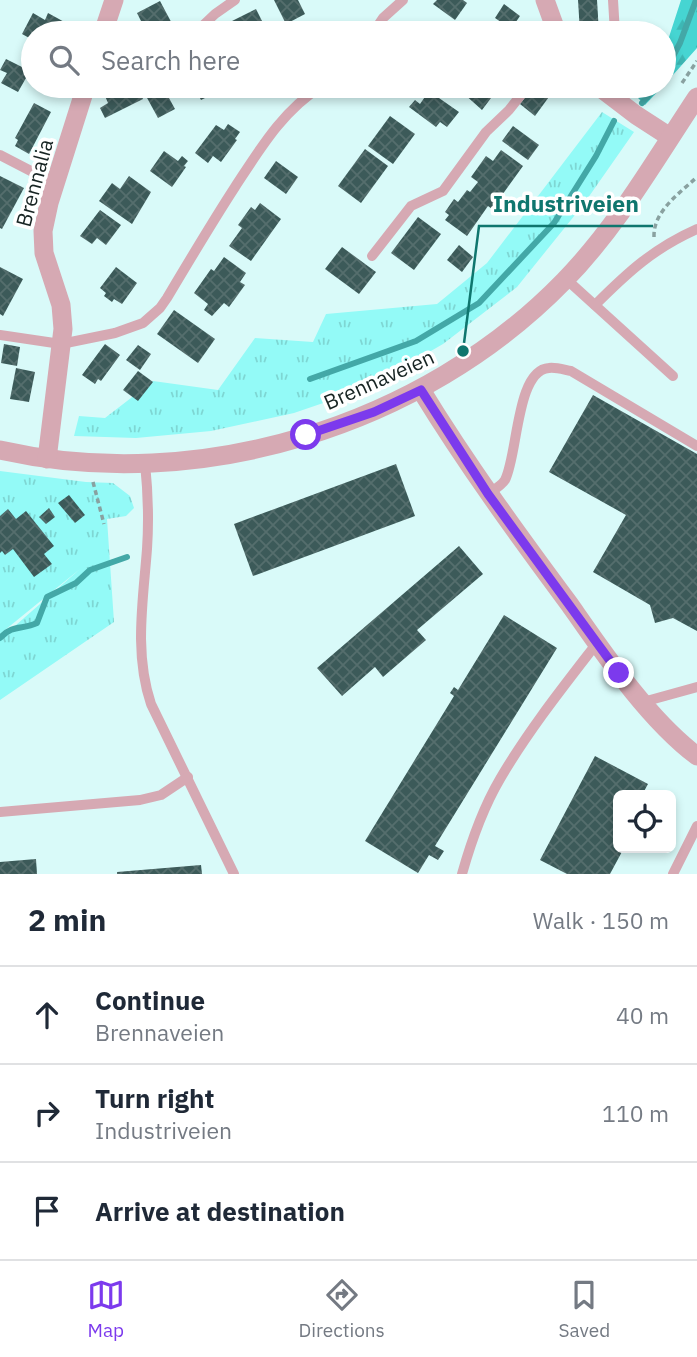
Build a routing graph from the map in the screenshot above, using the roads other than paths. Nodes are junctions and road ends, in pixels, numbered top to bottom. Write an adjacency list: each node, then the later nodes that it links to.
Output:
1 (114, 0): 6 (street)
2 (235, 0): 7 (lane)
3 (403, 0): 8 (lane)
4 (545, 0): 9 (street)
5 (614, 0): 10 (lane)
6 (107, 21)
7 (208, 21)
8 (381, 21)
9 (553, 21)
10 (615, 21)
11 (697, 97): 16 (street, Brennaveien)
12 (82, 98): 18 (street, Brennalia)
13 (304, 98): 24 (lane)
14 (518, 98): 20 (lane)
15 (613, 98): 16 (street)
16 (670, 137): 21 (street, Brennaveien)
17 (0, 155): 18 (lane)
18 (56, 184): 24 (street, Brennalia)
19 (697, 229): 22 (lane)
20 (372, 256)
21 (566, 279): 22 (lane); 26 (street, Brennaveien)
22 (595, 305): 25 (lane)
23 (0, 335): 24 (lane)
24 (61, 344): 29 (street, Brennalia)
25 (673, 376)
26 (421, 390): 30 (street, Brennaveien); 31 (street)
27 (697, 446): 31 (lane)
28 (0, 450): 29 (street, Brennaveien)
29 (47, 459): 30 (street, Brennaveien)
30 (145, 463): 36 (lane)
31 (488, 494): 32 (street)
32 (597, 643): 34 (street); 40 (lane)
33 (697, 687): 34 (lane)
34 (643, 702): 35 (street)
35 (697, 756)
36 (188, 777): 37 (lane); 39 (lane)
37 (0, 812)
38 (697, 826): 41 (lane)
39 (234, 874)
40 (462, 874)
41 (673, 874)

